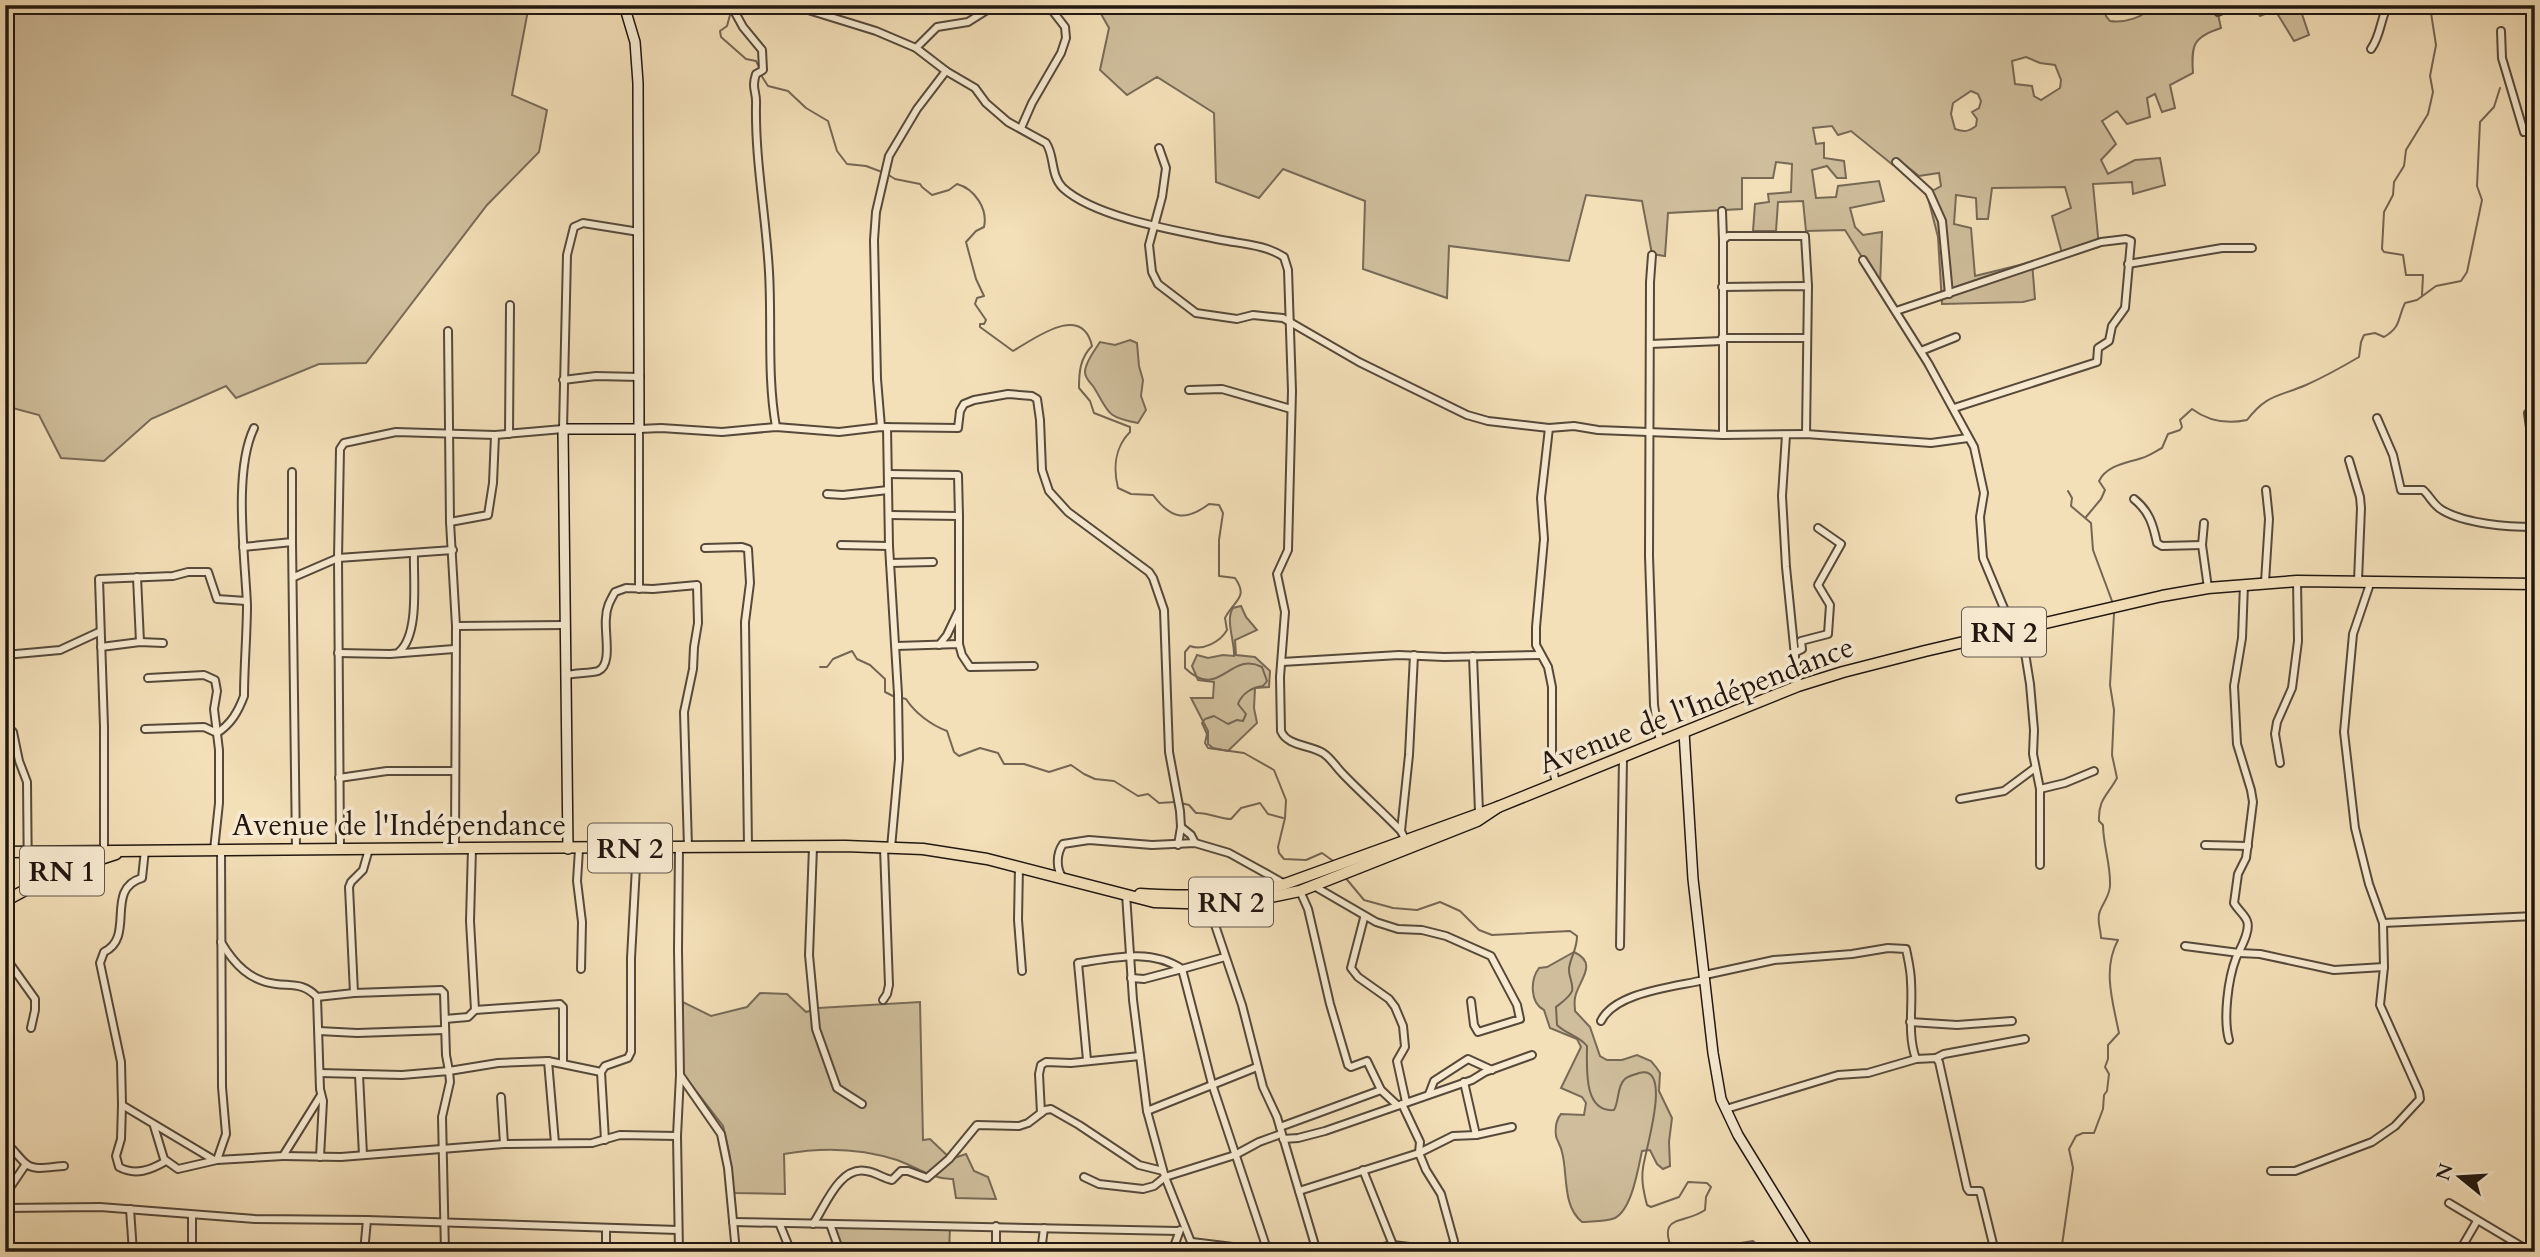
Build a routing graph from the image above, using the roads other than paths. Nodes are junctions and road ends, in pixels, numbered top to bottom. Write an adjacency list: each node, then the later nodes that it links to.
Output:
1 (624, 5): 19 (street)
2 (731, 5): 44 (street)
3 (792, 5): 10 (street)
4 (995, 5): 10 (street)
5 (1048, 5): 13 (street)
6 (2234, 5): 8 (street)
7 (2388, 5): 11 (street)
8 (2218, 12)
9 (2501, 31): 14 (street)
10 (916, 48): 12 (street)
11 (2371, 49)
12 (946, 71): 13 (street); 45 (street)
13 (1021, 128): 18 (street)
14 (2535, 130)
15 (1158, 148): 18 (street)
16 (1896, 162): 27 (street)
17 (1722, 211): 20 (street)
18 (1155, 225): 30 (street); 30 (street)
19 (639, 232): 37 (street); 38 (street)
20 (1723, 240): 25 (street); 26 (street)
21 (2252, 248): 24 (street)
22 (1653, 254): 35 (street)
23 (1863, 260): 29 (street)
24 (2128, 264): 27 (street); 40 (street)
25 (1808, 286): 26 (street); 33 (street)
26 (1722, 287): 34 (street)
27 (1949, 294): 29 (street)
28 (510, 304): 52 (street)
29 (1896, 311): 36 (street)
30 (1291, 324): 41 (street); 47 (street)
31 (448, 331): 51 (street)
32 (1956, 337): 36 (street)
33 (1806, 338): 34 (street); 53 (street)
34 (1722, 340): 35 (street); 55 (street)
35 (1650, 344): 50 (street)
36 (1920, 351): 40 (street)
37 (640, 377): 38 (street); 49 (street)
38 (563, 380): 48 (street)
39 (1189, 390): 41 (street)
40 (1954, 408): 57 (street)
41 (1291, 409): 113 (street)
42 (2535, 409): 59 (street)
43 (2378, 418): 70 (street)
44 (776, 427): 45 (street); 49 (street)
45 (884, 427): 61 (street); 134 (street)
46 (254, 428): 76 (street)
47 (1549, 428): 50 (street); 111 (street)
48 (563, 429): 49 (street); 52 (street); 95 (street)
49 (639, 429): 92 (street)
50 (1648, 431): 55 (street); 122 (street)
51 (449, 433): 54 (street); 68 (street); 80 (street)
52 (509, 434): 54 (street)
53 (1806, 434): 56 (street); 57 (street)
54 (495, 435): 68 (street)
55 (1723, 435): 56 (street)
56 (1786, 435): 108 (street)
57 (1968, 438): 97 (street)
58 (2349, 460): 86 (street)
59 (2535, 464)
60 (292, 472): 72 (street)
61 (888, 474): 63 (street); 67 (street)
62 (2266, 490): 88 (street)
63 (888, 491): 64 (street); 66 (street)
64 (827, 494)
65 (2134, 499): 74 (street)
66 (890, 515): 67 (street); 75 (street)
67 (959, 516): 94 (street)
68 (450, 522): 78 (street)
69 (2204, 523): 74 (street)
70 (2535, 527)
71 (1818, 528): 108 (street)
72 (292, 542): 76 (street); 84 (street)
73 (841, 545): 75 (street)
74 (2202, 545): 91 (street)
75 (889, 546): 82 (street)
76 (243, 547): 93 (street)
77 (705, 548): 146 (street)
78 (453, 550): 79 (street); 96 (street)
79 (414, 553): 80 (street); 107 (street)
80 (338, 558): 84 (street); 106 (street)
81 (933, 562): 82 (street)
82 (890, 563): 103 (street)
83 (137, 577): 93 (street); 98 (street); 99 (street)
84 (294, 577): 149 (street)
85 (2297, 581): 86 (main road, Avenue de l'Indépendance / RN 2); 88 (main road, Avenue de l'Indépendance / RN 2); 124 (street)
86 (2358, 581): 87 (main road, Avenue de l'Indépendance / RN 2)
87 (2371, 581): 90 (main road, Avenue de l'Indépendance / RN 2); 169 (street)
88 (2265, 582): 89 (main road, Avenue de l'Indépendance / RN 2)
89 (2244, 584): 91 (main road, Avenue de l'Indépendance / RN 2); 140 (street)
90 (2535, 584)
91 (2208, 588): 97 (main road, Avenue de l'Indépendance / RN 2)
92 (639, 589): 115 (street); 141 (street)
93 (246, 601): 121 (street)
94 (960, 607): 101 (street); 102 (street)
95 (564, 625): 96 (street); 115 (street)
96 (456, 626): 105 (street)
97 (2017, 629): 117 (main road, Avenue de l'Indépendance / RN 2); 125 (street)
98 (99, 632): 104 (street); 109 (street)
99 (141, 642): 100 (street); 104 (street)
100 (163, 643)
101 (959, 644): 102 (street); 114 (street)
102 (938, 645): 103 (street)
103 (896, 646): 147 (street)
104 (101, 647): 153 (street)
105 (454, 649): 107 (street); 126 (street)
106 (338, 653): 107 (street); 128 (street)
107 (397, 653)
108 (1794, 653): 117 (street)
109 (5, 654)
110 (1414, 655): 112 (street); 113 (street); 135 (street)
111 (1541, 655): 112 (street); 129 (street)
112 (1472, 656): 133 (street)
113 (1282, 662): 135 (street)
114 (1034, 666)
115 (565, 676): 151 (street)
116 (148, 678): 121 (street)
117 (1798, 686): 120 (main road, Avenue de l'Indépendance / RN 2)
118 (5, 724): 156 (street)
119 (145, 729): 121 (street)
120 (1684, 732): 122 (main road, Avenue de l'Indépendance / RN 2); 182 (street)
121 (217, 733): 148 (street)
122 (1660, 742): 123 (main road, Avenue de l'Indépendance / RN 2)
123 (1623, 758): 129 (main road, Avenue de l'Indépendance / RN 2); 171 (street)
124 (2280, 764)
125 (2035, 768): 130 (street); 131 (street)
126 (454, 771): 128 (street); 143 (street)
127 (2094, 771): 130 (street)
128 (339, 778): 142 (street)
129 (1556, 783): 132 (main road, Avenue de l'Indépendance / RN 2)
130 (2040, 789): 157 (street)
131 (1960, 799)
132 (1498, 807): 133 (main road, Avenue de l'Indépendance / RN 2); 161 (main road, Avenue de l'Indépendance / RN 2)
133 (1479, 812): 135 (main road, Avenue de l'Indépendance / RN 2)
134 (1181, 827): 136 (street); 137 (street)
135 (1403, 835): 160 (main road, Avenue de l'Indépendance / RN 2)
136 (1195, 843): 137 (street); 160 (street)
137 (1178, 845): 159 (street)
138 (2205, 845): 140 (street)
139 (813, 846): 146 (main road, Avenue de l'Indépendance / RN 2); 147 (main road, Avenue de l'Indépendance / RN 2); 217 (street)
140 (2248, 846): 173 (street)
141 (684, 847): 145 (main road, Avenue de l'Indépendance / RN 2); 146 (main road, Avenue de l'Indépendance / RN 2); 210 (street)
142 (340, 848): 149 (main road, Avenue de l'Indépendance / RN 2); 150 (main road, Avenue de l'Indépendance / RN 2)
143 (455, 848): 144 (main road, Avenue de l'Indépendance / RN 2); 150 (main road, Avenue de l'Indépendance / RN 2)
144 (472, 848): 151 (main road, Avenue de l'Indépendance / RN 2); 187 (street)
145 (638, 848): 151 (main road, Avenue de l'Indépendance / RN 2); 207 (street)
146 (748, 848)
147 (888, 848): 158 (main road, Avenue de l'Indépendance / RN 2); 185 (street)
148 (218, 849): 149 (main road, Avenue de l'Indépendance / RN 2); 152 (main road, Avenue de l'Indépendance / RN 2); 170 (street)
149 (296, 849)
150 (369, 849): 183 (street)
151 (573, 849): 178 (street)
152 (145, 850): 154 (main road, Avenue de l'Indépendance / RN 2); 219 (street)
153 (104, 851): 154 (main road, RN 2); 156 (main road, RN 2)
154 (123, 851): 162 (main road, RN 1)
155 (5, 852): 156 (main road, RN 2)
156 (28, 852): 162 (street)
157 (2040, 865)
158 (1018, 866): 159 (main road, Avenue de l'Indépendance / RN 2); 180 (street)
159 (1063, 878): 164 (main road, Avenue de l'Indépendance / RN 2)
160 (1285, 884): 164 (main road, Avenue de l'Indépendance / RN 2)
161 (1314, 886): 163 (main road, Avenue de l'Indépendance / RN 2); 168 (street)
162 (28, 887): 165 (main road, RN 1)
163 (1300, 891): 166 (main road, Avenue de l'Indépendance / RN 2); 213 (street)
164 (1128, 895): 166 (main road, Avenue de l'Indépendance / RN 2); 174 (street)
165 (5, 901)
166 (1214, 904): 176 (street)
167 (2535, 916): 169 (street)
168 (1364, 918): 186 (street); 218 (street)
169 (2383, 923): 177 (street)
170 (221, 942): 184 (street); 239 (street)
171 (1620, 946)
172 (2185, 946): 173 (street)
173 (2239, 953): 177 (street); 196 (street)
174 (1130, 956): 179 (street); 181 (street); 201 (street)
175 (5, 957): 192 (street)
176 (1225, 957): 179 (street); 204 (street)
177 (2384, 967): 245 (street)
178 (581, 969)
179 (1182, 969): 181 (street); 212 (street)
180 (1022, 971)
181 (1131, 978): 198 (street)
182 (1704, 978): 189 (street); 191 (street); 220 (street)
183 (354, 993): 184 (street); 188 (street)
184 (317, 997): 194 (street)
185 (883, 1000)
186 (1471, 1001)
187 (475, 1010): 188 (street); 203 (street)
188 (445, 1019): 193 (street)
189 (1601, 1021)
190 (2012, 1021): 191 (street)
191 (1910, 1022): 200 (street)
192 (31, 1028)
193 (445, 1030): 194 (street); 206 (street)
194 (319, 1031): 208 (street)
195 (2025, 1039): 199 (street)
196 (2229, 1040)
197 (1532, 1055): 205 (street)
198 (1140, 1056): 201 (street); 221 (street)
199 (1936, 1058): 200 (street); 285 (street)
200 (1916, 1059): 220 (street)
201 (1087, 1060): 222 (street)
202 (548, 1061): 203 (street); 206 (street); 230 (street)
203 (563, 1063): 207 (street)
204 (1258, 1067): 212 (street); 225 (street)
205 (1492, 1070): 211 (street); 214 (street)
206 (449, 1071): 209 (street); 232 (street)
207 (601, 1072): 228 (street)
208 (320, 1073): 209 (street); 215 (street)
209 (359, 1075): 235 (street)
210 (680, 1076): 227 (street); 257 (street)
211 (1464, 1082): 214 (street); 226 (street)
212 (1213, 1084): 221 (street); 236 (street)
213 (1381, 1090): 218 (street); 225 (street)
214 (1429, 1094): 218 (street)
215 (321, 1095): 237 (street); 238 (street)
216 (501, 1097): 231 (street)
217 (862, 1104)
218 (1401, 1104): 225 (street); 234 (street)
219 (122, 1105): 223 (street); 240 (street)
220 (1726, 1109): 284 (street)
221 (1147, 1111): 246 (street)
222 (1041, 1113): 246 (street); 258 (street)
223 (154, 1126): 233 (street); 240 (street)
224 (1512, 1128): 226 (street)
225 (1281, 1133): 236 (street); 248 (street)
226 (1476, 1135): 234 (street)
227 (677, 1136): 228 (street); 265 (street)
228 (605, 1140): 230 (street)
229 (5, 1143): 242 (street)
230 (555, 1143): 231 (street)
231 (504, 1144): 232 (street)
232 (443, 1148): 235 (street); 256 (street)
233 (202, 1153): 239 (street); 241 (street)
234 (1419, 1153): 244 (street); 267 (street)
235 (363, 1155): 238 (street)
236 (1235, 1155): 246 (street); 268 (street)
237 (283, 1156): 238 (street); 239 (street)
238 (320, 1157)
239 (216, 1160): 241 (street)
240 (166, 1161): 241 (street)
241 (204, 1162)
242 (26, 1164): 243 (street); 249 (street)
243 (64, 1166)
244 (1363, 1170): 248 (street); 267 (street)
245 (2271, 1171)
246 (1164, 1174): 247 (street); 264 (street)
247 (1084, 1177)
248 (1299, 1191): 270 (street)
249 (5, 1202)
250 (2449, 1203): 255 (street)
251 (5, 1208): 252 (street)
252 (130, 1209): 253 (street); 271 (street)
253 (192, 1215): 254 (street); 272 (street)
254 (367, 1220): 256 (street); 273 (street)
255 (2477, 1221): 286 (street); 287 (street)
256 (444, 1222): 262 (street); 274 (street)
257 (733, 1222): 260 (street); 277 (street)
258 (813, 1224): 259 (street); 260 (street)
259 (830, 1224): 261 (street); 279 (street)
260 (780, 1225): 278 (street)
261 (996, 1226): 263 (street); 280 (street)
262 (606, 1228): 265 (street); 275 (street)
263 (1044, 1228): 264 (street); 281 (street)
264 (1182, 1229): 266 (street); 282 (street)
265 (678, 1230): 276 (street)
266 (1192, 1242): 269 (street); 283 (street)
267 (1392, 1245): 270 (street)
268 (1266, 1246): 269 (street); 270 (street)
269 (1243, 1250)
270 (1317, 1251)
271 (133, 1252)
272 (192, 1252)
273 (364, 1252)
274 (444, 1252)
275 (606, 1252)
276 (679, 1252)
277 (736, 1252)
278 (790, 1252)
279 (840, 1252)
280 (996, 1252)
281 (1041, 1252)
282 (1172, 1252)
283 (1195, 1252)
284 (1810, 1252)
285 (1995, 1252)
286 (2459, 1252)
287 (2531, 1252)

